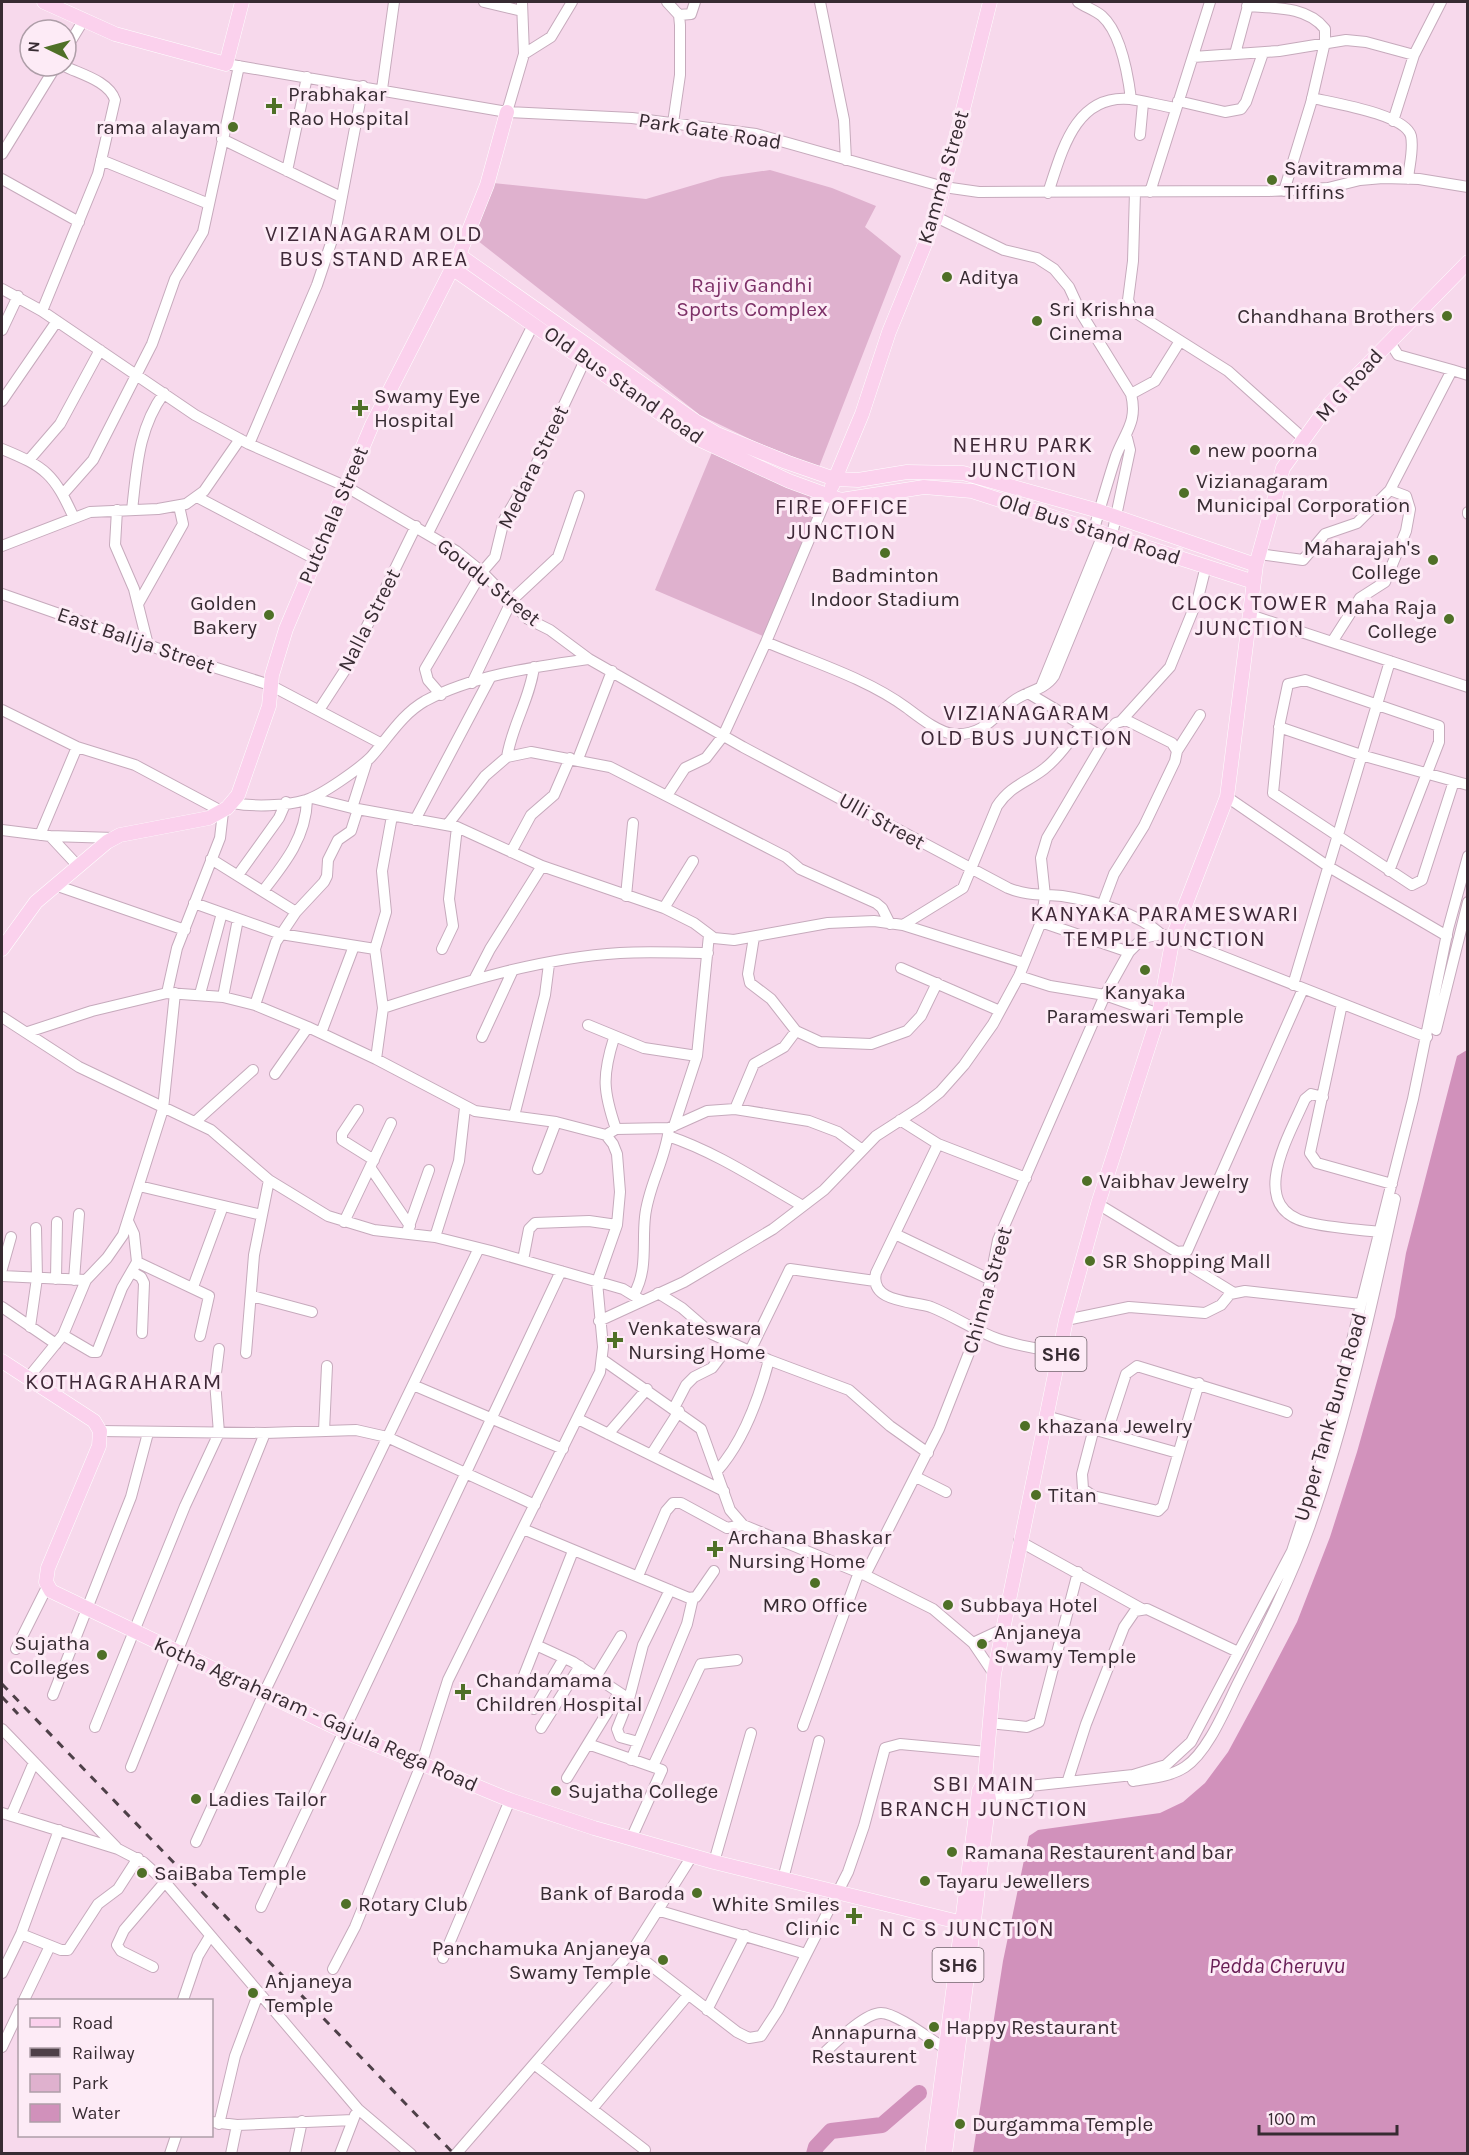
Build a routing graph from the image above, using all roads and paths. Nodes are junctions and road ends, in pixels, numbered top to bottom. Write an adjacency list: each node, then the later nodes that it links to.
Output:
1 (44, 2): 17 (main road)
2 (242, 2): 25 (main road)
3 (394, 2): 30 (street)
4 (484, 2): 15 (street)
5 (572, 2): 21 (street)
6 (667, 2): 16 (street)
7 (695, 2): 16 (street)
8 (820, 2): 42 (street)
9 (990, 2): 46 (main road, Kamma Street)
10 (1078, 2): 32 (street)
11 (1210, 2): 24 (street)
12 (1441, 2): 23 (street)
13 (1248, 4): 14 (street); 22 (street)
14 (1286, 5): 19 (street)
15 (522, 6): 21 (street)
16 (679, 15): 37 (street)
17 (83, 21): 18 (street); 25 (main road)
18 (78, 29)
19 (1325, 42): 20 (street); 23 (street); 31 (street)
20 (1263, 53): 22 (street); 34 (street)
21 (524, 54): 35 (street)
22 (1235, 54): 24 (street)
23 (1414, 55): 36 (street)
24 (1193, 57): 34 (street)
25 (232, 65): 27 (street, Park Gate Road); 39 (street)
26 (78, 73): 41 (street)
27 (307, 77): 29 (street, Park Gate Road); 43 (street)
28 (49, 78): 40 (street)
29 (363, 86): 30 (street, Park Gate Road); 52 (street)
30 (382, 89): 35 (street, Park Gate Road)
31 (1312, 98): 36 (street); 48 (street)
32 (1131, 99): 33 (street); 51 (street)
33 (1143, 103): 34 (street); 38 (street)
34 (1177, 104): 50 (street)
35 (507, 112): 37 (street, Park Gate Road); 56 (main road, Putchala Street)
36 (1393, 121): 45 (street)
37 (673, 123): 42 (street, Park Gate Road)
38 (1140, 135)
39 (222, 139): 43 (street); 53 (street)
40 (2, 154)
41 (101, 160): 53 (street); 55 (street)
42 (846, 160): 46 (street, Park Gate Road)
43 (287, 171): 52 (street)
44 (2, 179): 55 (street)
45 (1408, 179): 47 (street, Park Gate Road); 48 (street, Park Gate Road)
46 (944, 187): 51 (street, Park Gate Road); 54 (main road, Kamma Street)
47 (1467, 187)
48 (1284, 190): 50 (street, Park Gate Road)
49 (1135, 192): 50 (street, Park Gate Road); 51 (street, Park Gate Road); 65 (street)
50 (1150, 192)
51 (1048, 194)
52 (341, 197): 78 (street)
53 (209, 204): 70 (street)
54 (936, 217): 73 (street); 81 (main road, Kamma Street)
55 (80, 222): 61 (street)
56 (459, 255): 58 (main road, Putchala Street); 77 (main road, Old Bus Stand Road)
57 (1467, 262): 66 (main road, M G Road)
58 (452, 268): 63 (main road, Old Bus Stand Road); 82 (main road, Putchala Street)
59 (2, 289): 60 (street, Goudu Street)
60 (18, 296): 61 (street, Goudu Street); 64 (street)
61 (42, 311): 62 (street, Goudu Street)
62 (57, 321): 67 (street, Goudu Street); 74 (street)
63 (534, 323): 68 (main road, Old Bus Stand Road); 96 (street)
64 (2, 330)
65 (1180, 341): 73 (street); 76 (street)
66 (1389, 341): 69 (street); 76 (main road, M G Road)
67 (100, 350): 70 (street, Goudu Street); 80 (street)
68 (585, 360): 77 (main road, Old Bus Stand Road); 101 (street, Medara Street)
69 (1452, 370): 71 (street); 83 (street)
70 (138, 375): 72 (street, Goudu Street); 84 (street)
71 (1467, 375)
72 (164, 393): 78 (street, Goudu Street); 90 (street)
73 (1131, 394): 75 (street)
74 (2, 401)
75 (1127, 438): 91 (street); 92 (street)
76 (1304, 439): 99 (main road, M G Road)
77 (714, 440): 81 (main road, Old Bus Stand Road); 87 (main road, Old Bus Stand Road)
78 (245, 442): 82 (street, Goudu Street); 86 (street)
79 (2, 449): 80 (street)
80 (29, 460): 84 (street)
81 (835, 479): 87 (main road, Kamma Street); 91 (main road, Old Bus Stand Road)
82 (345, 486): 94 (street, Goudu Street); 98 (main road, Putchala Street)
83 (1390, 490): 99 (street); 108 (street)
84 (63, 494): 93 (street)
85 (579, 496): 104 (street)
86 (197, 497): 88 (street); 98 (street)
87 (827, 497): 95 (main road, Old Bus Stand Road); 107 (street)
88 (179, 506): 90 (street); 105 (street)
89 (117, 510): 90 (street); 93 (street); 105 (street)
90 (132, 510)
91 (1099, 511): 92 (main road, Old Bus Stand Road); 95 (street)
92 (1117, 517): 95 (street); 99 (main road, Old Bus Stand Road)
93 (74, 518): 97 (street)
94 (416, 526): 96 (street, Goudu Street); 122 (street, Nalla Street)
95 (1103, 532): 100 (main road, Old Bus Stand Road); 118 (street)
96 (428, 533): 101 (street, Goudu Street)
97 (2, 546)
98 (315, 559): 116 (main road, Putchala Street)
99 (1257, 560): 102 (main road, M G Road)
100 (1206, 566): 102 (main road, Old Bus Stand Road); 124 (street)
101 (482, 572): 104 (street, Goudu Street); 119 (street, Medara Street)
102 (1254, 582): 106 (main road, M G Road)
103 (2, 594): 109 (street, East Balija Street)
104 (512, 600): 110 (street, Goudu Street); 115 (street)
105 (138, 604): 109 (street)
106 (1250, 615): 108 (street); 140 (main road, M G Road)
107 (766, 642): 118 (street); 127 (street)
108 (1332, 642): 111 (street)
109 (148, 645): 116 (street, East Balija Street)
110 (589, 659): 112 (street); 113 (street, Goudu Street)
111 (1390, 661): 117 (street); 120 (street)
112 (534, 667): 114 (street); 133 (street)
113 (612, 671): 127 (street, Goudu Street); 134 (street)
114 (490, 678): 115 (street); 146 (street)
115 (472, 683): 119 (street)
116 (270, 685): 122 (street, East Balija Street); 143 (main road, Putchala Street)
117 (1467, 687)
118 (1028, 693): 125 (street)
119 (441, 695): 129 (street)
120 (1377, 703): 126 (street); 132 (street); 136 (street)
121 (2, 710): 130 (street)
122 (319, 710): 129 (street, East Balija Street)
123 (1200, 715): 131 (street)
124 (1122, 720): 128 (street); 131 (street)
125 (1081, 725): 128 (street); 161 (street)
126 (1279, 728): 132 (street); 151 (street)
127 (723, 736): 139 (street); 161 (street, Ulli Street)
128 (1102, 738): 166 (street)
129 (382, 744): 135 (street)
130 (77, 747): 143 (street); 150 (street)
131 (1177, 751): 169 (street)
132 (1361, 755): 136 (street); 151 (street)
133 (507, 757): 134 (street); 148 (street)
134 (574, 759): 139 (street); 153 (street)
135 (367, 761): 141 (street); 144 (street)
136 (1427, 773): 137 (street); 160 (street)
137 (1454, 781): 138 (street); 160 (street)
138 (1467, 785)
139 (668, 794): 175 (street)
140 (1227, 797): 159 (street); 180 (main road, M G Road)
141 (309, 799): 142 (street); 144 (street); 164 (street)
142 (286, 802): 143 (street); 162 (street)
143 (228, 807): 152 (main road); 155 (street)
144 (355, 809): 145 (street); 171 (street)
145 (392, 816): 146 (street); 186 (street)
146 (415, 820): 148 (street)
147 (633, 823): 165 (street)
148 (453, 826): 153 (street); 185 (street)
149 (2, 830): 150 (street)
150 (45, 836): 152 (street); 157 (street)
151 (1338, 837): 159 (street); 160 (street)
152 (114, 838): 157 (main road)
153 (511, 852): 158 (street)
154 (1467, 856): 181 (street, Upper Tank Bund Road)
155 (211, 860): 162 (street); 168 (street)
156 (693, 861): 170 (street)
157 (78, 866): 163 (main road)
158 (542, 866): 165 (street); 194 (street)
159 (1329, 867): 181 (street); 196 (street)
160 (1389, 870)
161 (973, 871): 166 (street, Ulli Street); 176 (street)
162 (238, 875): 164 (street)
163 (55, 885): 177 (street); 183 (main road)
164 (263, 891): 171 (street)
165 (626, 896): 170 (street)
166 (1045, 896): 169 (street, Ulli Street); 174 (street)
167 (1467, 902): 372 (street, Upper Tank Bund Road)
168 (194, 903): 172 (street); 177 (street)
169 (1102, 906): 180 (street, Ulli Street)
170 (664, 908): 179 (street)
171 (296, 912): 178 (street)
172 (222, 913): 173 (street); 198 (street)
173 (238, 919): 178 (street); 200 (street)
174 (1041, 922): 187 (street); 189 (street)
175 (890, 924): 176 (street); 182 (street)
176 (903, 926): 189 (street)
177 (184, 930): 197 (street)
178 (282, 934): 184 (street); 202 (street)
179 (709, 935): 182 (street); 188 (street)
180 (1167, 936): 187 (street, Chinna Street); 196 (street, Ulli Street); 205 (main road, SH6)
181 (1447, 936): 213 (street, Upper Tank Bund Road)
182 (754, 937): 209 (street)
183 (2, 945)
184 (354, 946): 186 (street); 211 (street)
185 (442, 949)
186 (375, 950): 203 (street)
187 (1129, 952): 199 (street, Chinna Street)
188 (708, 953): 190 (street); 215 (street)
189 (1024, 963): 193 (street)
190 (549, 964): 192 (street); 224 (street)
191 (901, 968): 195 (street)
192 (513, 970): 194 (street); 212 (street)
193 (1019, 976): 199 (street); 204 (street)
194 (475, 978): 203 (street)
195 (937, 984): 204 (street); 209 (street)
196 (1298, 987): 201 (street, Ulli Street); 257 (street)
197 (171, 993): 198 (street); 210 (street); 221 (street)
198 (200, 994): 200 (street)
199 (1105, 995): 205 (street); 237 (street, Chinna Street)
200 (223, 997): 202 (street)
201 (1342, 1004): 213 (street, Ulli Street); 219 (street)
202 (255, 1005): 208 (street)
203 (383, 1008): 216 (street)
204 (1000, 1011): 225 (street)
205 (1159, 1014): 241 (main road, SH6)
206 (2, 1017): 210 (street)
207 (588, 1025): 214 (street)
208 (308, 1027): 211 (street); 218 (street)
209 (796, 1031): 222 (street)
210 (28, 1032): 221 (street)
211 (321, 1033): 216 (street)
212 (482, 1037)
213 (1427, 1037): 239 (street, Upper Tank Bund Road)
214 (614, 1038): 215 (street); 229 (street)
215 (697, 1056): 230 (street)
216 (376, 1059): 220 (street)
217 (253, 1070): 226 (street)
218 (275, 1074)
219 (1323, 1097): 239 (street); 252 (street)
220 (465, 1107): 224 (street); 255 (street)
221 (163, 1109): 226 (street); 240 (street)
222 (735, 1109): 230 (street); 233 (street)
223 (358, 1110): 234 (street)
224 (514, 1116): 227 (street)
225 (900, 1120): 232 (street); 233 (street)
226 (195, 1122): 238 (street)
227 (556, 1122): 231 (street); 235 (street)
228 (391, 1123): 234 (street)
229 (616, 1129): 230 (street); 231 (street)
230 (670, 1130): 243 (street); 274 (street)
231 (606, 1135): 249 (street)
232 (938, 1144): 237 (street); 253 (street)
233 (861, 1149): 243 (street)
234 (372, 1163): 248 (street); 251 (street)
235 (538, 1169)
236 (429, 1170): 251 (street)
237 (1026, 1178): 265 (street, Chinna Street)
238 (269, 1180): 245 (street); 248 (street)
239 (1392, 1184): 252 (street, Upper Tank Bund Road)
240 (139, 1186): 242 (street); 246 (street)
241 (1098, 1203): 257 (street); 278 (main road, SH6)
242 (223, 1206): 245 (street); 270 (street)
243 (803, 1206): 271 (street)
244 (80, 1214): 266 (street)
245 (262, 1215): 273 (street)
246 (128, 1221): 259 (street); 267 (street)
247 (57, 1222): 264 (street)
248 (344, 1222): 251 (street)
249 (617, 1225): 258 (street); 269 (street)
250 (36, 1228): 263 (street)
251 (408, 1229): 255 (street)
252 (1380, 1232): 275 (street, Upper Tank Bund Road)
253 (895, 1234): 265 (street); 268 (street)
254 (11, 1237): 260 (street)
255 (435, 1237): 256 (street)
256 (479, 1248): 258 (street); 296 (street)
257 (1180, 1253): 272 (street)
258 (523, 1260): 261 (street)
259 (134, 1267): 270 (street); 282 (street); 284 (street)
260 (2, 1269)
261 (561, 1271): 269 (street); 301 (street)
262 (2, 1276): 263 (street)
263 (37, 1278): 264 (street); 280 (street)
264 (56, 1279): 266 (street)
265 (989, 1279): 281 (street, Chinna Street)
266 (74, 1280): 267 (street)
267 (87, 1280): 284 (street)
268 (874, 1281): 281 (street); 287 (street)
269 (597, 1282): 274 (street); 279 (street)
270 (193, 1287): 283 (street)
271 (658, 1293): 274 (street); 285 (street)
272 (1234, 1293): 275 (street); 278 (street)
273 (252, 1296): 277 (street); 288 (street)
274 (637, 1297): 279 (street)
275 (1362, 1304): 341 (street, Upper Tank Bund Road)
276 (2, 1307): 280 (street)
277 (312, 1312)
278 (1066, 1320): 289 (main road, SH6)
279 (599, 1321): 290 (street)
280 (30, 1326): 284 (street)
281 (977, 1330): 289 (street); 313 (street, Chinna Street)
282 (142, 1333)
283 (200, 1336)
284 (59, 1340): 294 (street)
285 (731, 1343): 287 (street); 298 (street)
286 (219, 1349): 308 (street)
287 (750, 1351): 291 (street)
288 (246, 1353)
289 (1061, 1353): 300 (main road, SH6)
290 (603, 1360): 297 (street); 302 (street)
291 (770, 1360): 313 (street); 316 (street)
292 (2, 1361): 294 (main road)
293 (327, 1366): 305 (street)
294 (28, 1378): 304 (main road)
295 (1199, 1383): 299 (street); 306 (street); 314 (street)
296 (413, 1385): 301 (street); 311 (street)
297 (647, 1389): 298 (street); 310 (street)
298 (676, 1409): 315 (street); 316 (street)
299 (1287, 1412)
300 (1046, 1416): 303 (street); 324 (main road, SH6)
301 (492, 1419): 312 (street); 317 (street)
302 (578, 1419): 310 (street); 312 (street)
303 (1094, 1428): 306 (street); 314 (street)
304 (100, 1431): 307 (street); 330 (main road)
305 (324, 1431): 309 (street); 311 (street)
306 (1107, 1432): 314 (street)
307 (148, 1433): 308 (street); 334 (street)
308 (219, 1433): 309 (street); 336 (street)
309 (265, 1433): 342 (street)
310 (608, 1434): 315 (street)
311 (387, 1437): 317 (street); 350 (street)
312 (563, 1449): 321 (street)
313 (928, 1453): 318 (street, Chinna Street)
314 (1178, 1453)
315 (651, 1455): 319 (street)
316 (717, 1471): 319 (street)
317 (466, 1475): 321 (street); 359 (street)
318 (916, 1477): 320 (street); 328 (street, Chinna Street)
319 (724, 1491): 322 (street)
320 (946, 1492)
321 (535, 1505): 323 (street)
322 (743, 1525): 328 (street); 329 (street)
323 (523, 1529): 325 (street); 367 (street)
324 (1019, 1541): 327 (street); 335 (main road, SH6)
325 (573, 1551): 329 (street); 339 (street)
326 (714, 1571): 332 (street)
327 (1078, 1572): 333 (street); 354 (street)
328 (862, 1574): 338 (street); 355 (street, Chinna Street)
329 (638, 1576): 331 (street)
330 (47, 1587): 334 (main road, Kotha Agraharam - Gajula Rega Road); 340 (street)
331 (670, 1590): 332 (street); 352 (street)
332 (693, 1598): 362 (street)
333 (1142, 1609): 341 (street); 371 (street)
334 (88, 1610): 336 (main road, Kotha Agraharam - Gajula Rega Road); 351 (street)
335 (1004, 1629): 338 (street); 346 (main road, SH6)
336 (134, 1632): 342 (main road, Kotha Agraharam - Gajula Rega Road); 356 (street)
337 (621, 1636): 347 (street)
338 (973, 1643): 346 (street)
339 (536, 1645): 343 (street); 348 (street)
340 (16, 1649)
341 (1238, 1652): 371 (street, Upper Tank Bund Road)
342 (178, 1653): 350 (main road, Kotha Agraharam - Gajula Rega Road); 369 (street)
343 (564, 1658): 345 (street); 353 (street)
344 (737, 1659): 368 (street)
345 (580, 1666): 347 (street); 357 (street)
346 (994, 1674): 354 (main road, SH6)
347 (596, 1677): 349 (street)
348 (521, 1683)
349 (619, 1693): 352 (street); 363 (street)
350 (264, 1694): 359 (main road, Kotha Agraharam - Gajula Rega Road); 377 (street)
351 (53, 1695)
352 (629, 1699): 362 (street)
353 (534, 1709)
354 (989, 1723): 364 (main road, SH6)
355 (803, 1726)
356 (95, 1727)
357 (541, 1728)
358 (2, 1729): 366 (street)
359 (345, 1732): 367 (main road, Kotha Agraharam - Gajula Rega Road); 385 (street)
360 (751, 1733): 381 (street)
361 (819, 1741): 382 (street)
362 (638, 1742): 365 (street)
363 (588, 1744): 365 (street); 370 (street)
364 (987, 1752): 372 (main road, SH6); 384 (street)
365 (631, 1760): 368 (street)
366 (34, 1762): 374 (street); 378 (street)
367 (421, 1765): 373 (main road, Kotha Agraharam - Gajula Rega Road); 396 (street)
368 (653, 1766): 376 (street)
369 (131, 1767)
370 (567, 1778)
371 (1068, 1780): 372 (street, Upper Tank Bund Road)
372 (984, 1792): 387 (main road, SH6)
373 (510, 1800): 376 (main road, Kotha Agraharam - Gajula Rega Road); 394 (street)
374 (6, 1815): 375 (street)
375 (59, 1830): 378 (street); 388 (street)
376 (631, 1839): 379 (main road, Kotha Agraharam - Gajula Rega Road)
377 (196, 1842)
378 (118, 1849): 380 (street)
379 (692, 1856): 381 (main road, Kotha Agraharam - Gajula Rega Road); 386 (street)
380 (138, 1858): 383 (street); 391 (street)
381 (714, 1862): 382 (main road, Kotha Agraharam - Gajula Rega Road)
382 (783, 1879): 384 (main road, Kotha Agraharam - Gajula Rega Road)
383 (165, 1882): 390 (street); 395 (street)
384 (838, 1893): 387 (main road, Kotha Agraharam - Gajula Rega Road); 393 (street)
385 (261, 1907)
386 (660, 1911): 389 (street); 392 (street)
387 (969, 1924): 405 (main road, SH6); 423 (main road)
388 (21, 1934): 391 (street); 397 (street)
389 (745, 1935): 393 (street); 402 (street)
390 (210, 1936): 398 (street); 401 (street)
391 (50, 1946): 400 (street)
392 (632, 1951): 399 (street); 407 (street)
393 (806, 1954): 402 (street)
394 (443, 1958)
395 (153, 1967)
396 (333, 1969)
397 (2, 1972)
398 (259, 1992): 408 (street); 412 (street)
399 (688, 1995): 402 (street); 409 (street)
400 (25, 1999)
401 (184, 1999)
402 (707, 2010)
403 (18, 2013): 404 (street)
404 (2, 2047)
405 (946, 2049): 406 (street); 422 (main road, SH6)
406 (821, 2056)
407 (534, 2064): 409 (street); 416 (street)
408 (358, 2109): 410 (street); 421 (street)
409 (592, 2109): 415 (street)
410 (353, 2120): 411 (street); 420 (street)
411 (302, 2121): 413 (street); 419 (street)
412 (215, 2123): 413 (street)
413 (237, 2125): 418 (street)
414 (176, 2137): 417 (street)
415 (645, 2150)
416 (458, 2151)
417 (170, 2154)
418 (231, 2154)
419 (295, 2154)
420 (340, 2154)
421 (411, 2154)
422 (932, 2154)
423 (945, 2154)

